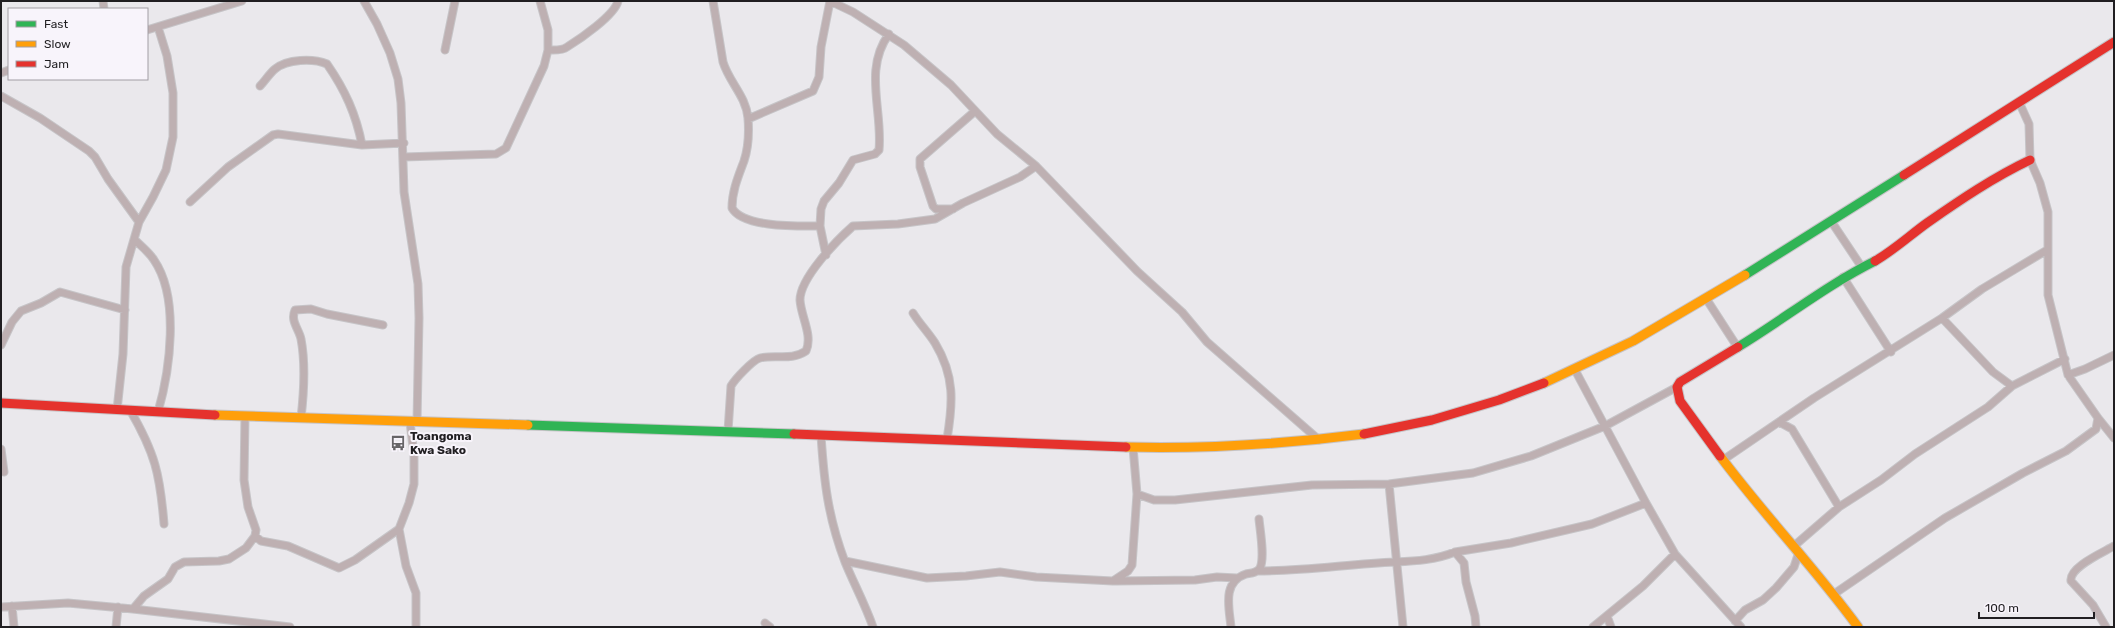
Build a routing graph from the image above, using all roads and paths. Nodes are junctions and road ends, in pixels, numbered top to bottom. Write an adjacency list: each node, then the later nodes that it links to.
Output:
1 (242, 1): 8 (street)
2 (364, 1): 19 (street)
3 (455, 1): 12 (street)
4 (540, 1): 13 (street)
5 (618, 1): 13 (street)
6 (713, 1): 18 (street)
7 (830, 1): 10 (street); 18 (street)
8 (158, 27): 9 (street); 27 (street)
9 (148, 30)
10 (888, 34): 17 (street); 28 (street)
11 (2114, 42): 16 (main road)
12 (445, 50)
13 (548, 50): 21 (street)
14 (260, 86): 20 (street)
15 (1, 96): 27 (street)
16 (2018, 102): 22 (street); 26 (main road)
17 (974, 112): 23 (street); 25 (street)
18 (748, 119): 28 (street)
19 (404, 143): 20 (street); 21 (street)
20 (362, 145): 24 (street)
21 (404, 157): 56 (street)
22 (2030, 160): 30 (street); 32 (main road)
23 (1036, 166): 25 (street); 64 (street)
24 (190, 202)
25 (954, 209): 31 (street)
26 (1831, 221): 32 (street); 34 (main road)
27 (139, 222): 29 (street)
28 (820, 226): 31 (street)
29 (135, 240): 35 (street); 51 (street)
30 (2047, 250): 37 (street); 43 (street)
31 (826, 255): 60 (street)
32 (1861, 266): 33 (main road)
33 (1843, 277): 40 (main road); 41 (street)
34 (1707, 300): 40 (street); 44 (main road)
35 (126, 310): 39 (street); 49 (street)
36 (913, 313): 63 (street)
37 (1942, 318): 41 (street); 46 (street)
38 (383, 325): 54 (street)
39 (1, 345)
40 (1738, 348): 47 (main road)
41 (1891, 352): 52 (street)
42 (2114, 355): 45 (street)
43 (2065, 359): 45 (street); 46 (street)
44 (1575, 370): 58 (street); 64 (main road)
45 (2068, 375): 55 (street)
46 (2012, 386): 72 (street)
47 (1677, 387): 58 (street); 67 (main road)
48 (1, 403): 49 (main road)
49 (117, 410): 50 (main road)
50 (130, 410): 51 (main road); 74 (street)
51 (158, 412): 53 (main road)
52 (1792, 413): 57 (street); 59 (street)
53 (245, 416): 54 (main road); 76 (street)
54 (302, 418): 56 (main road)
55 (2098, 418): 62 (street); 86 (street)
56 (414, 422): 60 (main road); 75 (street)
57 (1779, 422): 59 (street); 67 (street)
58 (1604, 426): 69 (street); 71 (street)
59 (1792, 429): 72 (street)
60 (728, 431): 61 (main road)
61 (822, 435): 63 (main road); 81 (street)
62 (2114, 438)
63 (947, 439): 65 (main road)
64 (1320, 440): 65 (main road)
65 (1133, 447): 70 (street)
66 (1, 449): 68 (street)
67 (1723, 460): 78 (main road)
68 (4, 472)
69 (1389, 484): 70 (street); 82 (street)
70 (1137, 494): 85 (street)
71 (1646, 503): 79 (street); 80 (street)
72 (1839, 507): 78 (street)
73 (1259, 519): 83 (street)
74 (164, 524)
75 (399, 529): 76 (street); 96 (street)
76 (255, 536): 90 (street)
77 (2114, 546): 105 (street)
78 (1796, 549): 86 (main road); 92 (street)
79 (1456, 552): 82 (street); 100 (street)
80 (1675, 554): 91 (street); 92 (street)
81 (845, 561): 85 (street); 97 (street)
82 (1396, 562): 83 (street); 99 (street)
83 (1257, 571): 84 (street)
84 (1237, 578): 85 (street); 98 (street)
85 (1113, 581)
86 (1834, 594): 104 (main road)
87 (1, 606): 88 (street)
88 (12, 606): 89 (street); 93 (street)
89 (118, 607): 90 (street); 94 (street)
90 (134, 609): 95 (street)
91 (1607, 616): 101 (street); 102 (street)
92 (1735, 620): 103 (street)
93 (14, 627)
94 (116, 627)
95 (290, 627)
96 (416, 627)
97 (873, 627)
98 (1231, 627)
99 (1403, 627)
100 (1476, 627)
101 (1593, 627)
102 (1611, 627)
103 (1741, 627)
104 (1858, 627)
105 (2106, 627)

